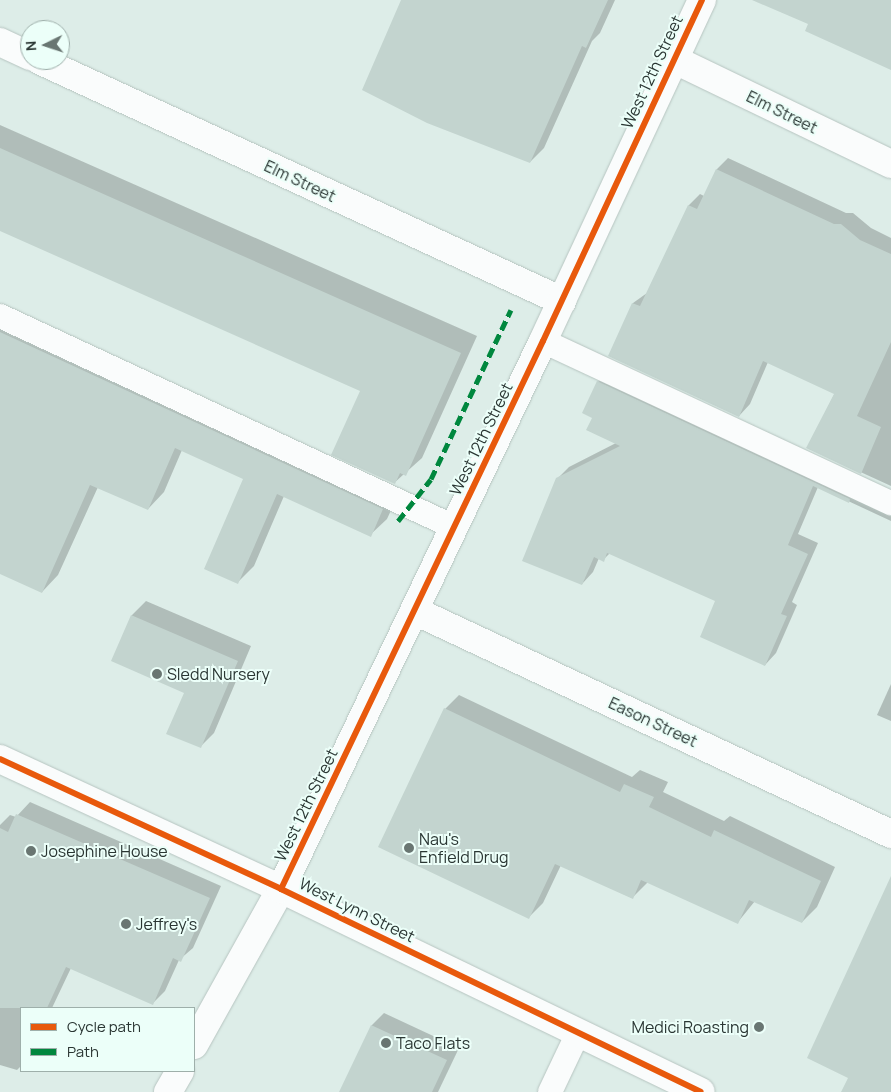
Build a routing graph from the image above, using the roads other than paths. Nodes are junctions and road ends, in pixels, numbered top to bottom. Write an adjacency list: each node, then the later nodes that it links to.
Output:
1 (702, 0): 4 (street, West 12th Street)
2 (0, 42): 3 (street)
3 (20, 51)
4 (673, 59): 6 (street, Elm Street); 7 (street, West 12th Street)
5 (61, 70): 7 (street, Elm Street)
6 (891, 164)
7 (562, 301): 9 (street, West 12th Street)
8 (0, 316): 11 (lane)
9 (543, 340): 10 (lane); 11 (street, West 12th Street)
10 (891, 503)
11 (454, 527): 12 (street, West 12th Street)
12 (414, 611): 14 (street, Eason Street); 15 (street, West 12th Street)
13 (0, 759): 15 (street, West Lynn Street)
14 (891, 834)
15 (281, 889): 16 (street, West Lynn Street); 17 (street, West 12th Street)
16 (578, 1033): 20 (lane); 21 (street, West Lynn Street)
17 (195, 1043)
18 (179, 1072): 19 (street)
19 (168, 1092)
20 (550, 1092)
21 (700, 1092)

